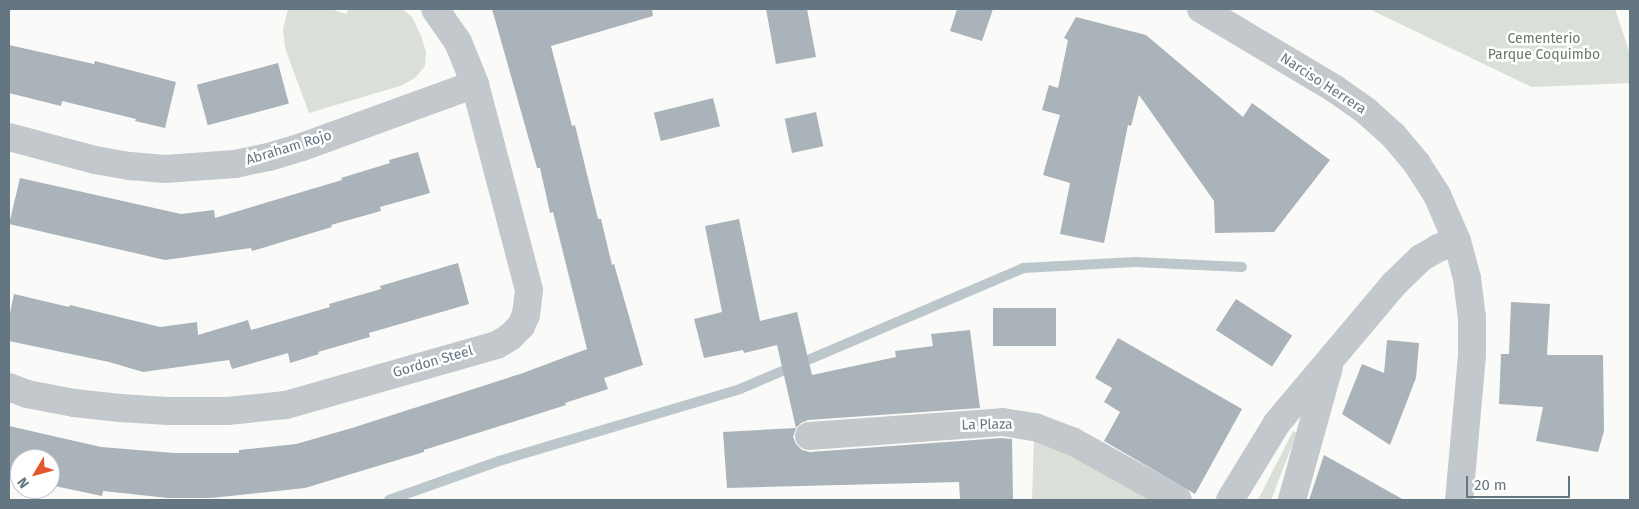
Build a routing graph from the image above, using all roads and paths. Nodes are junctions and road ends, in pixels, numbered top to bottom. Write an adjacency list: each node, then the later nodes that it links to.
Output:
1 (435, 9): 3 (street, Gordon Steel)
2 (1201, 9): 5 (street, Narciso Herrera)
3 (475, 84): 4 (street, Abraham Rojo); 7 (street, Gordon Steel)
4 (9, 137)
5 (1457, 241): 6 (street); 12 (street, Narciso Herrera)
6 (1331, 360): 10 (street); 11 (street)
7 (9, 387)
8 (809, 436): 9 (street, La Plaza)
9 (1178, 500)
10 (1230, 500)
11 (1292, 500)
12 (1459, 500)

